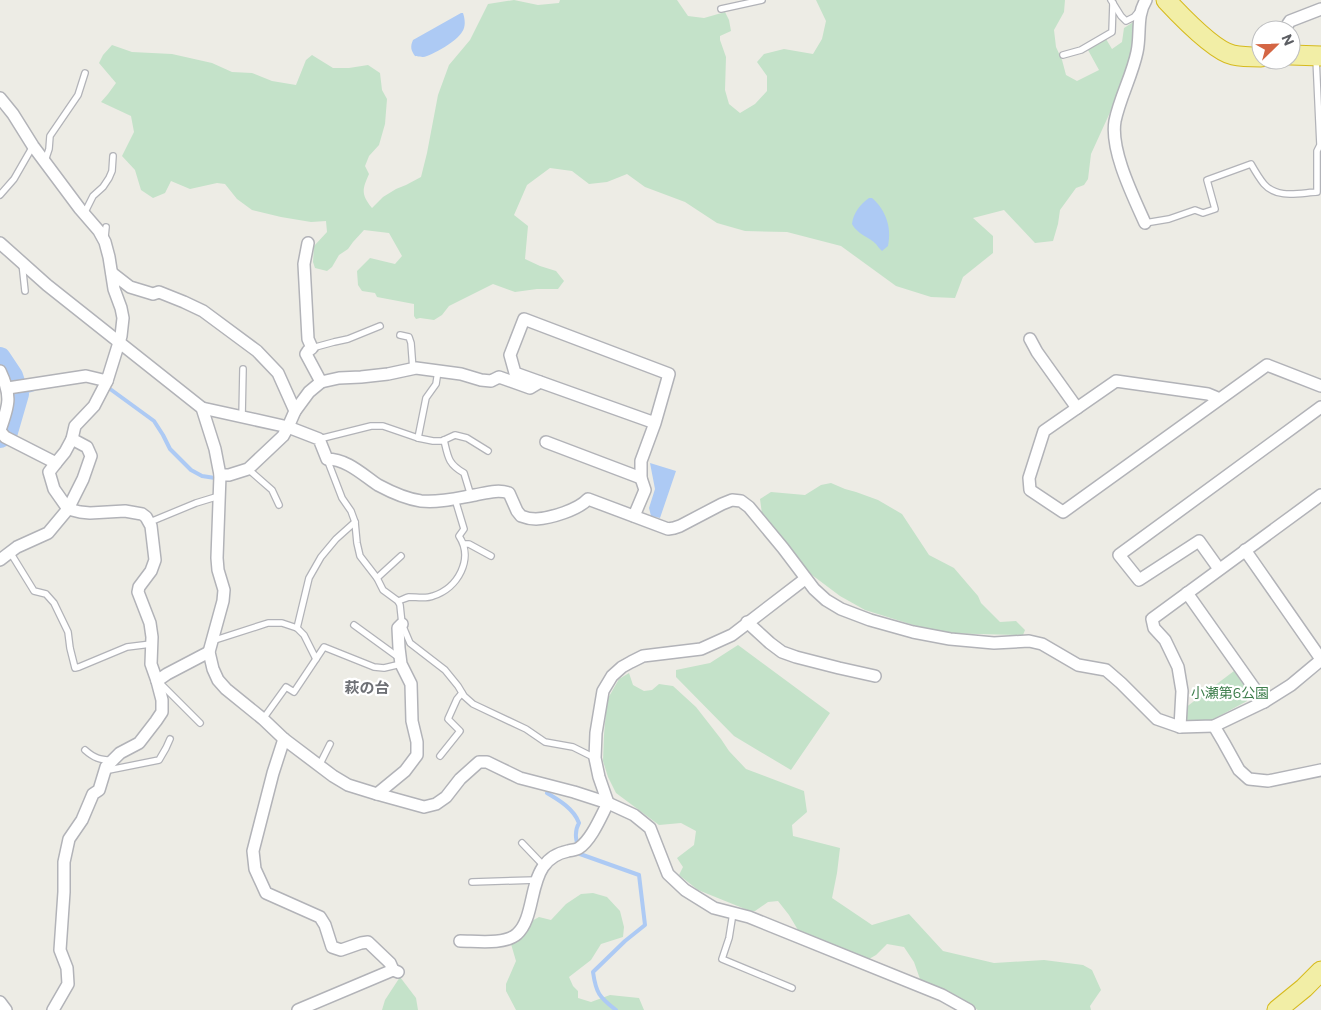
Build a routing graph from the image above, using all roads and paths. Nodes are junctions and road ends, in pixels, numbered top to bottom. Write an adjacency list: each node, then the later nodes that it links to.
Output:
1 (762, 0): 3 (lane)
2 (1166, 0): 10 (highway)
3 (749, 1): 6 (lane)
4 (1112, 2): 5 (lane); 9 (lane)
5 (1145, 4): 20 (street)
6 (721, 9)
7 (1321, 9): 8 (street)
8 (1293, 20)
9 (1063, 55)
10 (1251, 56)
11 (1301, 56): 12 (highway)
12 (1319, 56): 20 (lane)
13 (85, 73): 17 (lane)
14 (0, 98): 15 (street)
15 (33, 146): 17 (street); 18 (lane)
16 (113, 156): 19 (lane)
17 (45, 161): 19 (street)
18 (0, 195)
19 (84, 214): 22 (street)
20 (1145, 223)
21 (106, 227): 22 (lane)
22 (105, 242): 26 (street)
23 (308, 242): 32 (street)
24 (0, 243): 25 (street)
25 (22, 263): 27 (lane); 31 (street)
26 (112, 273): 31 (street); 46 (street)
27 (25, 291)
28 (380, 326): 32 (lane)
29 (400, 335): 34 (lane)
30 (1030, 339): 45 (street)
31 (119, 342): 39 (street); 44 (street)
32 (312, 348): 37 (street)
33 (243, 369): 47 (lane)
34 (413, 370): 36 (street); 37 (street)
35 (0, 371): 41 (street)
36 (438, 371): 38 (street); 51 (lane)
37 (321, 382): 46 (street)
38 (540, 382): 48 (street); 48 (street)
39 (105, 385): 41 (street); 52 (street)
40 (1321, 386): 42 (street)
41 (8, 388): 50 (street)
42 (1220, 399): 45 (street); 45 (street)
43 (1321, 407): 77 (street)
44 (202, 408): 47 (street); 60 (street)
45 (1077, 408)
46 (295, 410): 49 (street)
47 (242, 417): 49 (street)
48 (655, 423): 61 (street)
49 (288, 427): 53 (street); 59 (street)
50 (0, 430): 58 (street)
51 (418, 438): 53 (lane); 54 (lane)
52 (72, 439): 58 (street); 67 (street)
53 (319, 439): 57 (street)
54 (444, 440): 56 (lane); 63 (lane)
55 (546, 442): 61 (street)
56 (488, 451)
57 (327, 459): 64 (street); 70 (lane)
58 (56, 463): 67 (street)
59 (248, 469): 60 (street); 66 (lane)
60 (220, 475): 62 (street)
61 (641, 478): 68 (street)
62 (219, 496): 69 (lane); 87 (street)
63 (471, 496): 64 (street); 68 (street)
64 (455, 499): 71 (lane)
65 (1319, 501): 72 (street)
66 (280, 506)
67 (68, 509): 69 (street); 73 (street)
68 (634, 516): 79 (street)
69 (150, 522): 86 (street)
70 (355, 522): 78 (lane); 85 (lane)
71 (464, 544): 75 (lane); 81 (lane)
72 (1245, 550): 77 (street); 89 (street)
73 (10, 552): 76 (street); 86 (lane)
74 (400, 556): 78 (lane)
75 (491, 556)
76 (0, 560)
77 (1219, 569): 80 (street)
78 (377, 578): 81 (lane)
79 (805, 579): 82 (street); 97 (street)
80 (1187, 593): 94 (street); 97 (street)
81 (398, 601): 83 (lane)
82 (747, 622): 91 (street); 104 (street)
83 (402, 624): 90 (street); 93 (lane)
84 (354, 625): 90 (lane)
85 (297, 628): 87 (lane); 88 (lane)
86 (151, 644): 92 (street)
87 (210, 647): 92 (street); 95 (street)
88 (316, 659): 90 (lane); 95 (lane)
89 (1321, 660): 94 (street)
90 (401, 661): 109 (street)
91 (875, 676)
92 (156, 681): 96 (lane); 105 (street)
93 (462, 693): 103 (lane); 104 (lane)
94 (1264, 702): 98 (street)
95 (263, 718): 100 (street)
96 (200, 723)
97 (1180, 726): 98 (street)
98 (1214, 726): 107 (street)
99 (170, 739): 108 (lane)
100 (284, 739): 106 (street); 122 (street)
101 (330, 744): 106 (lane)
102 (85, 750): 105 (lane)
103 (440, 756)
104 (595, 758): 110 (street)
105 (114, 760): 108 (street)
106 (319, 766): 109 (street)
107 (1321, 770)
108 (104, 771): 121 (street)
109 (377, 794): 110 (street)
110 (608, 803): 112 (street); 115 (street)
111 (522, 843): 112 (lane)
112 (544, 866): 113 (street)
113 (536, 880): 114 (lane); 116 (street)
114 (472, 882)
115 (733, 913): 118 (lane); 123 (street)
116 (460, 941)
117 (1321, 971): 124 (highway)
118 (792, 988)
119 (0, 1002): 120 (street)
120 (6, 1010)
121 (53, 1010)
122 (298, 1010)
123 (969, 1010)
124 (1277, 1010)

